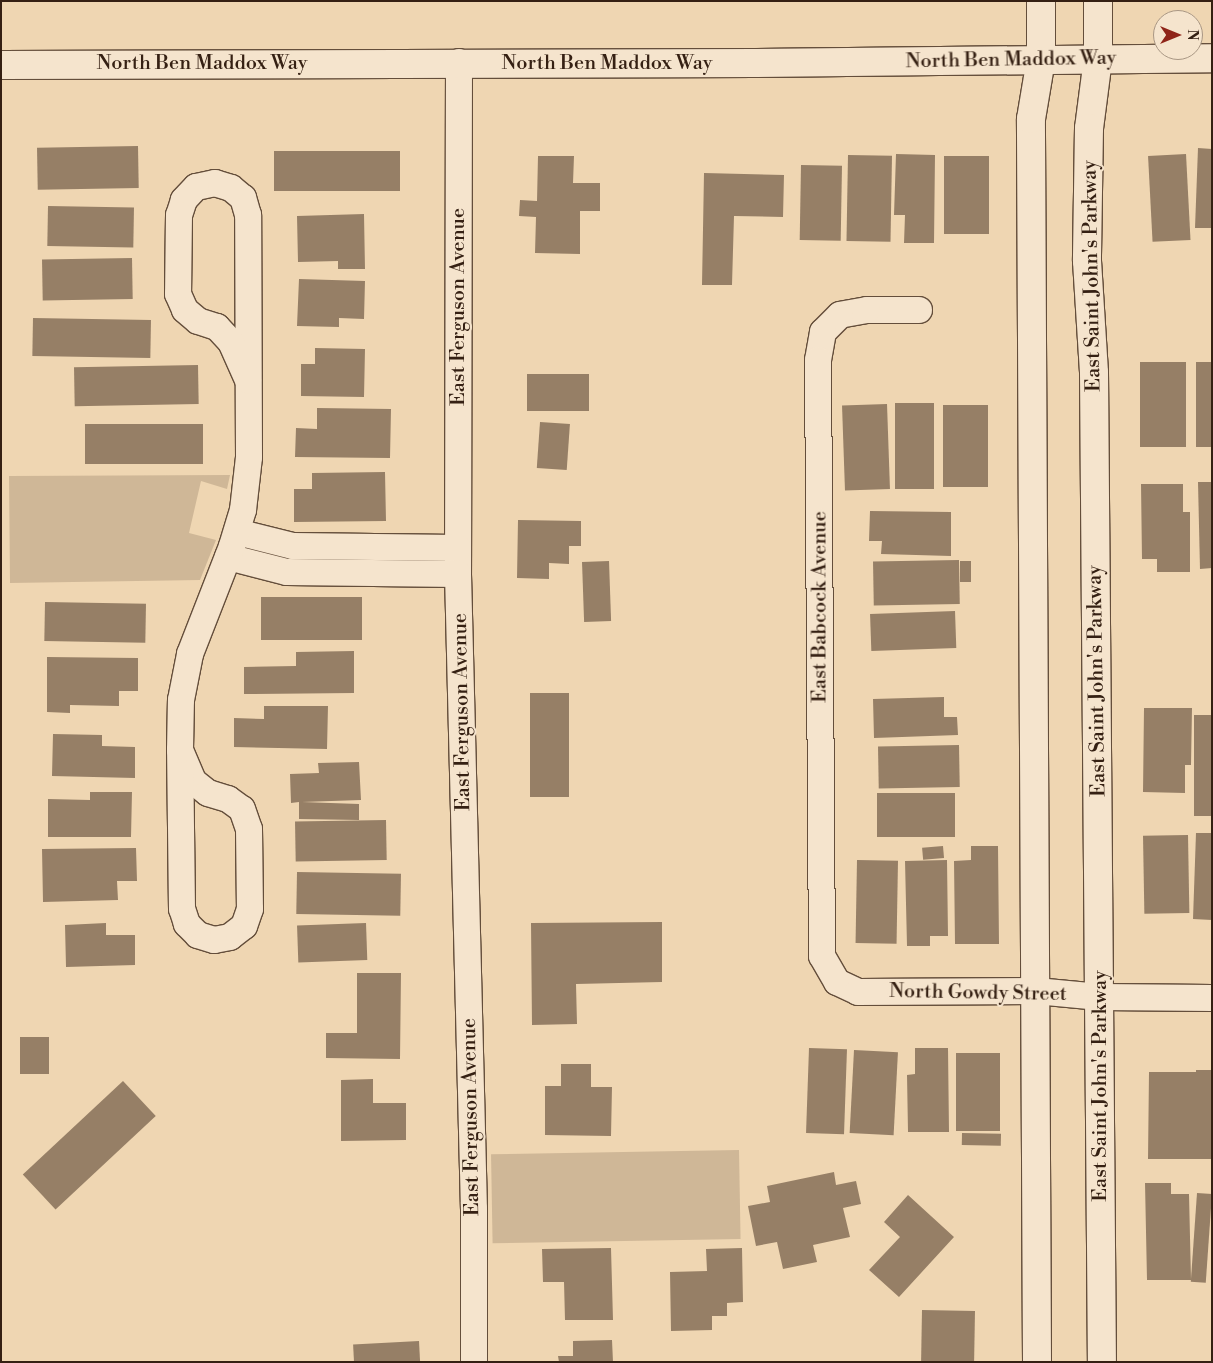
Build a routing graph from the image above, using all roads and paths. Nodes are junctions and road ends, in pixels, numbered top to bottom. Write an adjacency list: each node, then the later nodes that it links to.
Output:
1 (1040, 1): 4 (main road)
2 (1098, 1): 5 (main road, East Saint John's Parkway)
3 (1212, 58): 5 (main road, North Ben Maddox Way)
4 (1041, 59): 5 (main road, North Ben Maddox Way); 6 (main road, North Ben Maddox Way); 16 (main road)
5 (1098, 59): 17 (main road, East Saint John's Parkway)
6 (459, 62): 7 (main road, North Ben Maddox Way); 11 (street, East Ferguson Avenue)
7 (1, 65)
8 (918, 310): 15 (street, East Babcock Avenue)
9 (248, 380): 9 (street); 10 (street)
10 (236, 532): 11 (street); 12 (street)
11 (458, 548): 13 (street, East Ferguson Avenue)
12 (228, 557): 13 (street); 14 (street)
13 (458, 574): 19 (street, East Ferguson Avenue)
14 (180, 750): 14 (street)
15 (837, 982): 16 (street, North Gowdy Street)
16 (1036, 991): 17 (street, North Gowdy Street); 20 (main road)
17 (1100, 997): 18 (street, North Gowdy Street); 21 (main road, East Saint John's Parkway)
18 (1212, 998)
19 (474, 1362)
20 (1037, 1362)
21 (1102, 1362)

